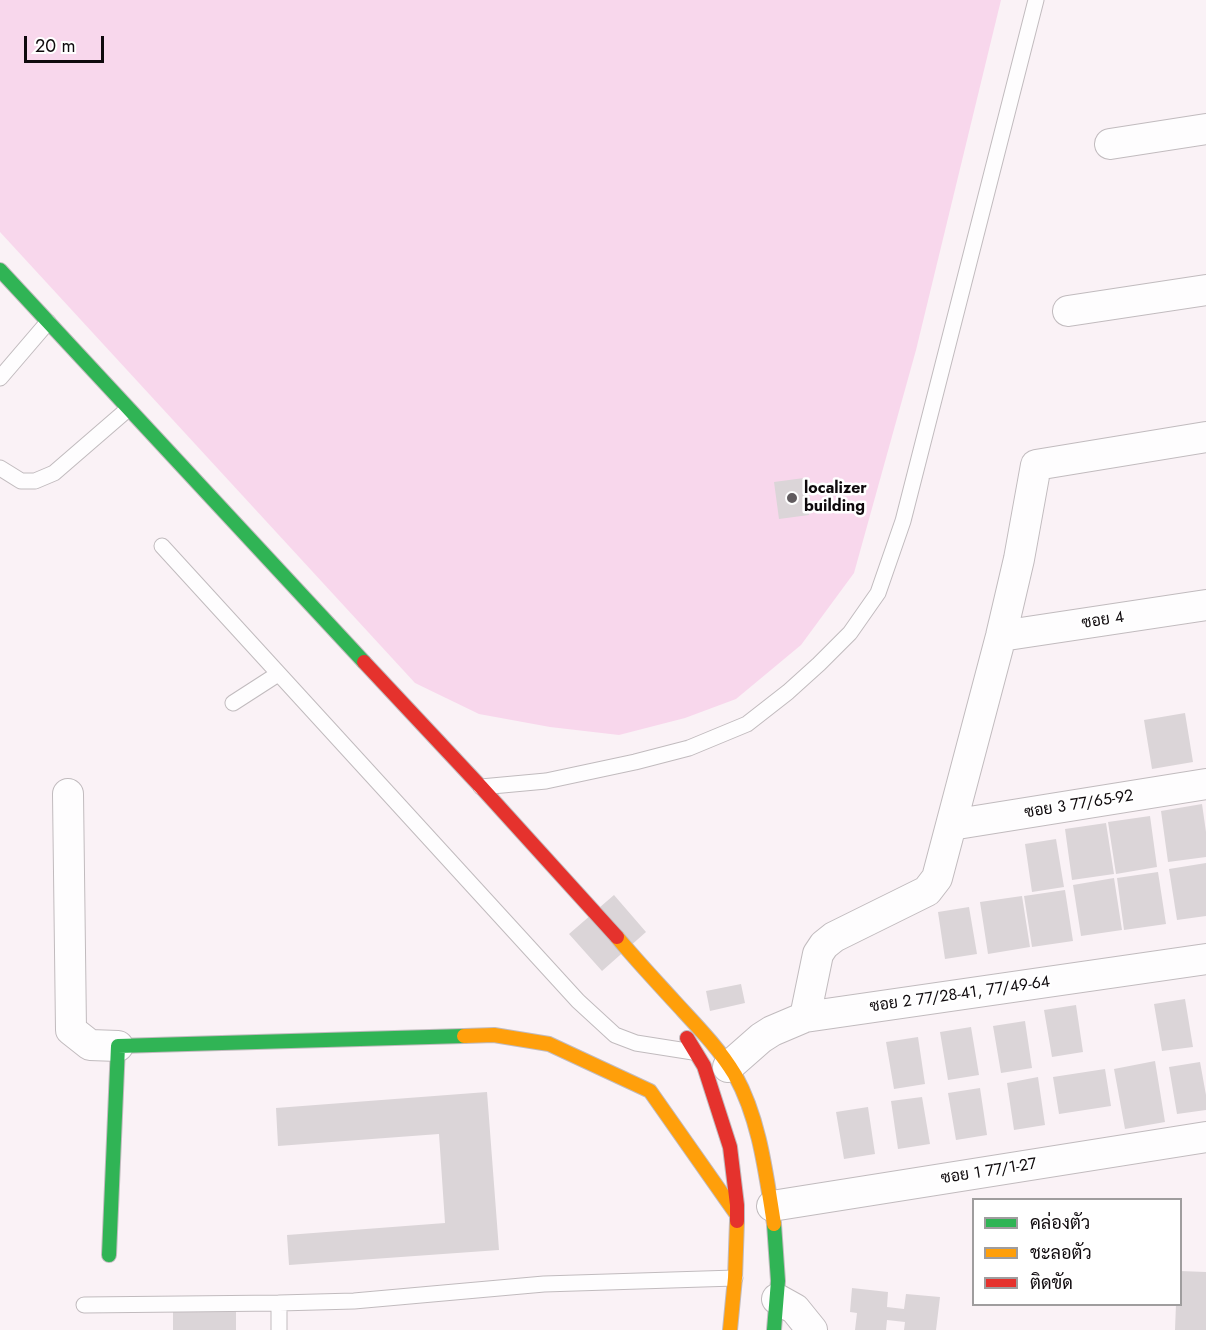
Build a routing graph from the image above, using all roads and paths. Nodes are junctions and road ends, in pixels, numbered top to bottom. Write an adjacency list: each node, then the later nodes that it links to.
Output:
1 (1036, 0): 18 (lane)
2 (1206, 129): 3 (street)
3 (1110, 144)
4 (0, 270): 7 (street)
5 (1206, 290): 6 (street)
6 (1068, 311)
7 (48, 322): 8 (lane); 9 (street)
8 (0, 378)
9 (128, 410): 11 (lane); 18 (street)
10 (1206, 437): 14 (street)
11 (0, 468)
12 (162, 546): 15 (lane)
13 (1206, 605): 14 (street, ซอย 4)
14 (1001, 636): 20 (street)
15 (278, 674): 16 (lane); 25 (lane)
16 (233, 703)
17 (1206, 784): 20 (street, ซอย 3 77/65-92)
18 (481, 787): 22 (street)
19 (68, 794): 24 (street)
20 (951, 825): 23 (street)
21 (1206, 959): 23 (street, ซอย 2 77/28-41, 77/49-64)
22 (645, 970): 25 (street); 26 (street)
23 (805, 1017): 26 (street, ซอย 2 77/28-41, 77/49-64)
24 (118, 1046): 29 (street); 30 (street)
25 (696, 1053): 29 (street)
26 (728, 1067): 28 (street)
27 (1206, 1137): 28 (street, ซอย 1 77/1-27)
28 (772, 1206): 32 (street)
29 (737, 1215): 31 (street)
30 (109, 1255)
31 (740, 1278): 33 (lane); 36 (street)
32 (774, 1287): 37 (street); 38 (street)
33 (279, 1304): 34 (lane); 35 (lane)
34 (84, 1305)
35 (279, 1330)
36 (730, 1330)
37 (774, 1330)
38 (812, 1330)

